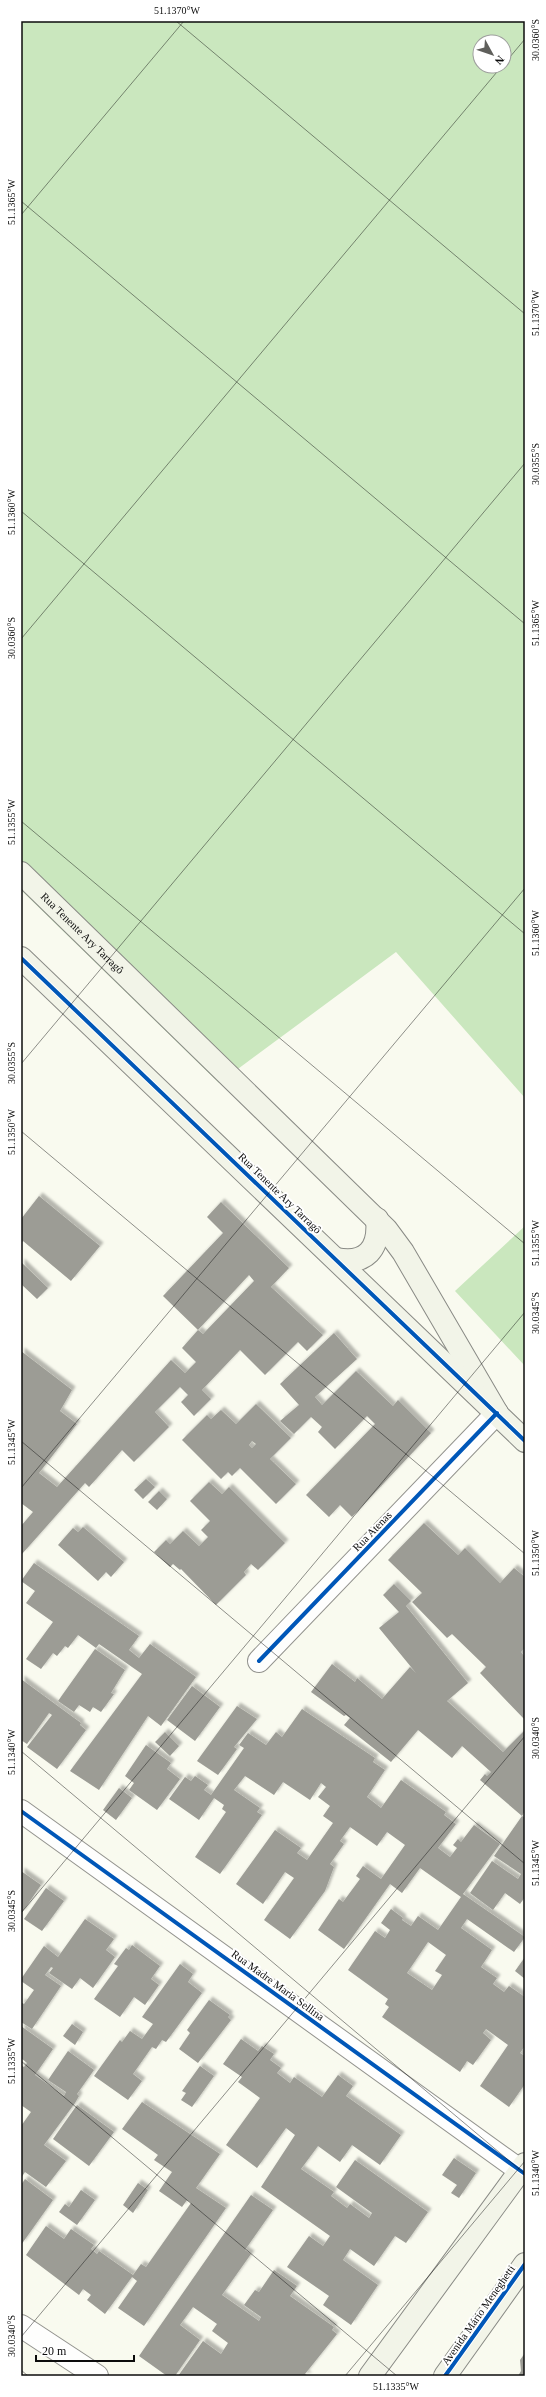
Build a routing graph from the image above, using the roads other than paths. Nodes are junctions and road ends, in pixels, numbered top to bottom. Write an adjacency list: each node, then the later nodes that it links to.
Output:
1 (21, 873): 3 (main road, Rua Tenente Ary Tarragô)
2 (21, 958): 4 (main road, Rua Tenente Ary Tarragô)
3 (377, 1219): 4 (main road); 5 (main road, Rua Tenente Ary Tarragô)
4 (336, 1259): 5 (main road, Rua Tenente Ary Tarragô)
5 (497, 1413): 6 (main road, Rua Tenente Ary Tarragô); 7 (street, Rua Atenas)
6 (525, 1440)
7 (259, 1661)
8 (21, 1811): 9 (street, Rua Madre Maria Sellina)
9 (523, 2170): 13 (main road)
10 (525, 2264): 14 (main road, Avenida Mário Meneghetti)
11 (21, 2326): 12 (street)
12 (97, 2376)
13 (370, 2376)
14 (445, 2376)

